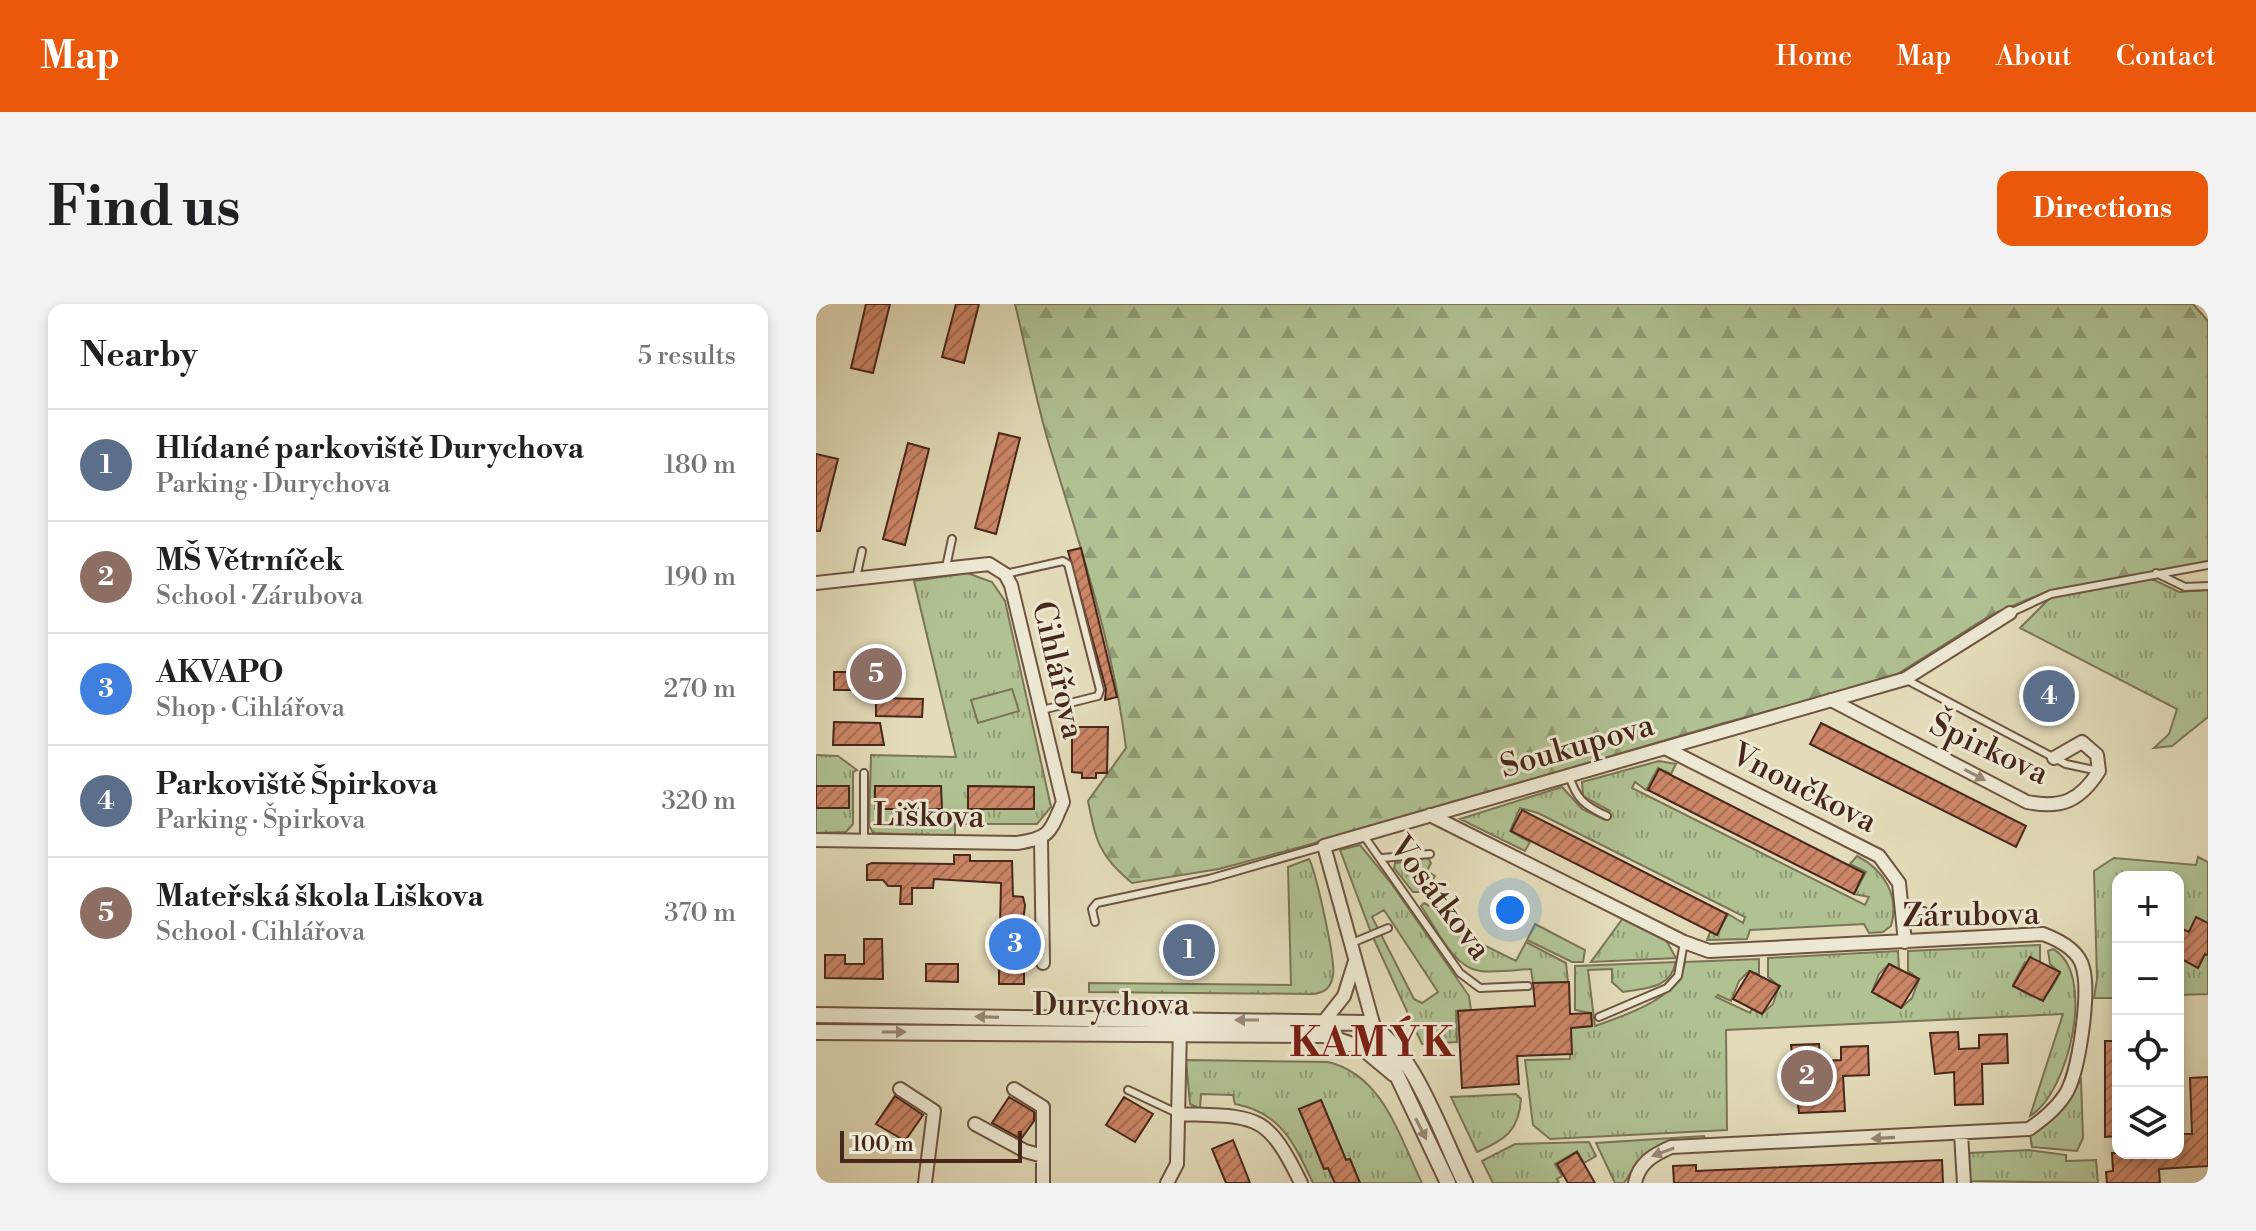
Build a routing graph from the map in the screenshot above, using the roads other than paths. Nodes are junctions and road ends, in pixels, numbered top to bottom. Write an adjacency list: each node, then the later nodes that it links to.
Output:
1 (952, 539): 4 (lane)
2 (862, 551): 7 (lane)
3 (2208, 565): 5 (lane)
4 (946, 567): 6 (street, Cihlářova); 7 (street, Cihlářova)
5 (2156, 573): 9 (lane); 10 (lane)
6 (1005, 574): 13 (street, Cihlářova); 13 (lane)
7 (856, 578): 8 (street, Cihlářova)
8 (816, 583)
9 (2208, 586)
10 (2010, 613): 11 (street, Soukupova)
11 (1905, 679): 12 (street, Soukupova); 15 (lane)
12 (1831, 700): 14 (street, Soukupova); 18 (street, Špirkova, one-way to 18)
13 (1042, 710): 23 (street, Cihlářova)
14 (1665, 748): 17 (street, Soukupova); 29 (street, Vnoučkova)
15 (2054, 758): 18 (lane); 18 (street, Špirkova)
16 (864, 773): 24 (lane)
17 (1569, 775): 19 (street, Soukupova); 20 (lane)
18 (2097, 776)
19 (1430, 815): 21 (street, Soukupova); 32 (street, Zárubova)
20 (1607, 816)
21 (1362, 833): 25 (street, Soukupova); 27 (lane, Vosátkova)
22 (816, 840): 24 (street, Liškova)
23 (1041, 840): 24 (street, Liškova); 36 (street)
24 (864, 841)
25 (1324, 846): 30 (lane); 34 (street)
26 (1430, 854): 27 (lane)
27 (1382, 858): 37 (lane, Vosátkova)
28 (1924, 911): 29 (lane)
29 (1903, 912): 33 (street, Vnoučkova)
30 (1095, 922)
31 (1388, 928): 34 (lane)
32 (1684, 942): 33 (street, Zárubova); 39 (lane)
33 (1905, 942): 50 (street, Zárubova)
34 (1352, 943): 35 (street)
35 (1356, 958): 41 (street); 42 (street)
36 (1043, 963)
37 (1528, 986)
38 (816, 1015): 40 (street, Durychova, one-way to 38)
39 (1599, 1017)
40 (1180, 1027): 42 (street, Durychova); 43 (street, Durychova, one-way to 40); 48 (street)
41 (1374, 1027): 42 (street); 44 (street); 57 (street)
42 (1325, 1028): 44 (street, Durychova)
43 (816, 1032)
44 (1394, 1074): 56 (street, one-way to 56)
45 (900, 1089): 52 (street)
46 (1014, 1089): 51 (street)
47 (1128, 1090): 48 (lane)
48 (1179, 1114): 54 (street); 55 (street)
49 (975, 1124): 51 (street)
50 (1961, 1134): 58 (street, Zárubova, one-way to 58); 59 (street)
51 (1043, 1156): 53 (street)
52 (925, 1183)
53 (1043, 1183)
54 (1167, 1183)
55 (1301, 1183)
56 (1448, 1183)
57 (1465, 1183)
58 (1635, 1183)
59 (1964, 1183)

